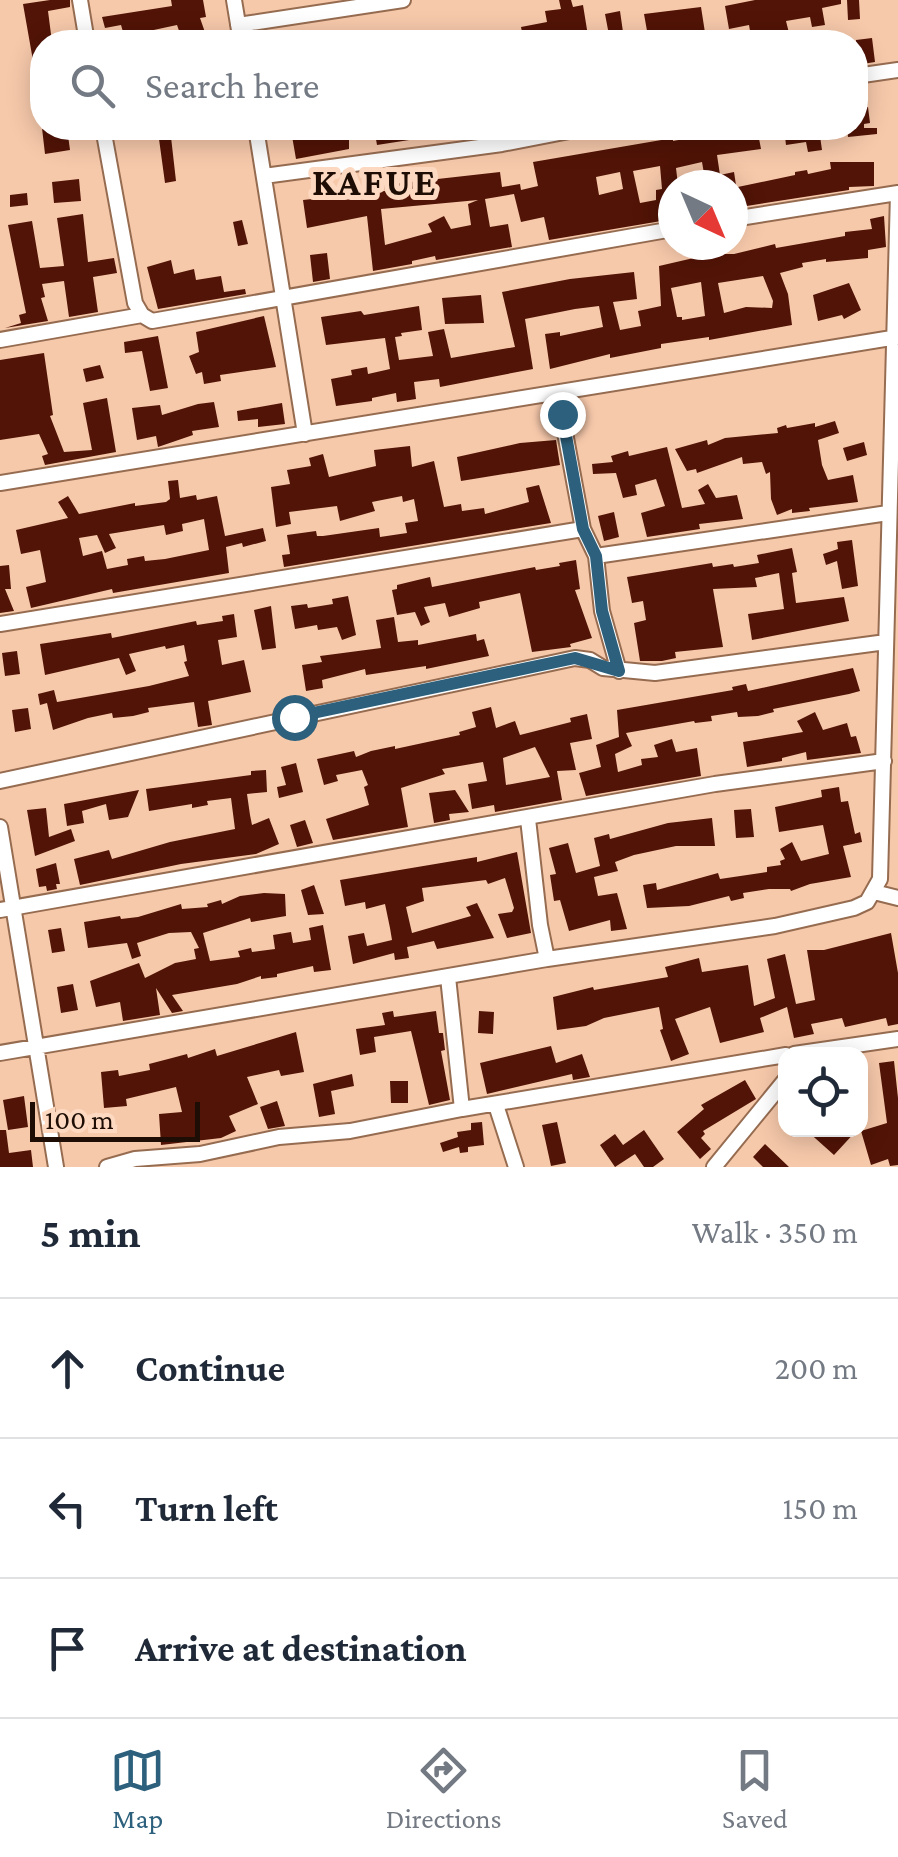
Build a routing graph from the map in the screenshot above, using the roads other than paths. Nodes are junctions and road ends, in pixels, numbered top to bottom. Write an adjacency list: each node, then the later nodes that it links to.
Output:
1 (80, 0): 5 (street)
2 (234, 0): 4 (street)
3 (403, 0): 4 (street)
4 (238, 25): 6 (street)
5 (85, 30)
6 (239, 30)
7 (898, 70): 8 (street)
8 (868, 74)
9 (105, 140): 17 (street)
10 (258, 140): 12 (street)
11 (523, 140): 12 (street)
12 (264, 176): 16 (street)
13 (898, 193): 14 (street); 18 (street)
14 (748, 217)
15 (658, 233): 16 (street)
16 (284, 297): 17 (street); 21 (street)
17 (142, 315): 19 (street)
18 (896, 336): 20 (street); 23 (street)
19 (0, 340)
20 (558, 394): 21 (street); 24 (street)
21 (305, 434): 22 (street)
22 (0, 483)
23 (888, 513): 25 (street); 27 (street)
24 (583, 529): 25 (street); 26 (street)
25 (596, 556): 28 (street)
26 (0, 624)
27 (886, 642): 28 (street); 29 (street)
28 (619, 671): 30 (street)
29 (884, 761): 31 (street); 33 (street)
30 (0, 781)
31 (528, 820): 35 (street); 36 (street)
32 (0, 828): 35 (street)
33 (874, 892): 34 (street); 36 (street)
34 (898, 898)
35 (7, 909): 39 (street)
36 (548, 959): 37 (street)
37 (448, 977): 39 (street); 45 (street)
38 (898, 1039): 40 (street)
39 (37, 1046): 41 (street); 47 (street)
40 (847, 1047)
41 (0, 1052)
42 (778, 1057): 44 (street)
43 (778, 1090): 50 (street)
44 (496, 1105): 45 (street); 49 (street)
45 (462, 1108): 46 (street)
46 (201, 1160): 48 (street)
47 (56, 1167)
48 (106, 1167)
49 (516, 1167)
50 (714, 1167)

